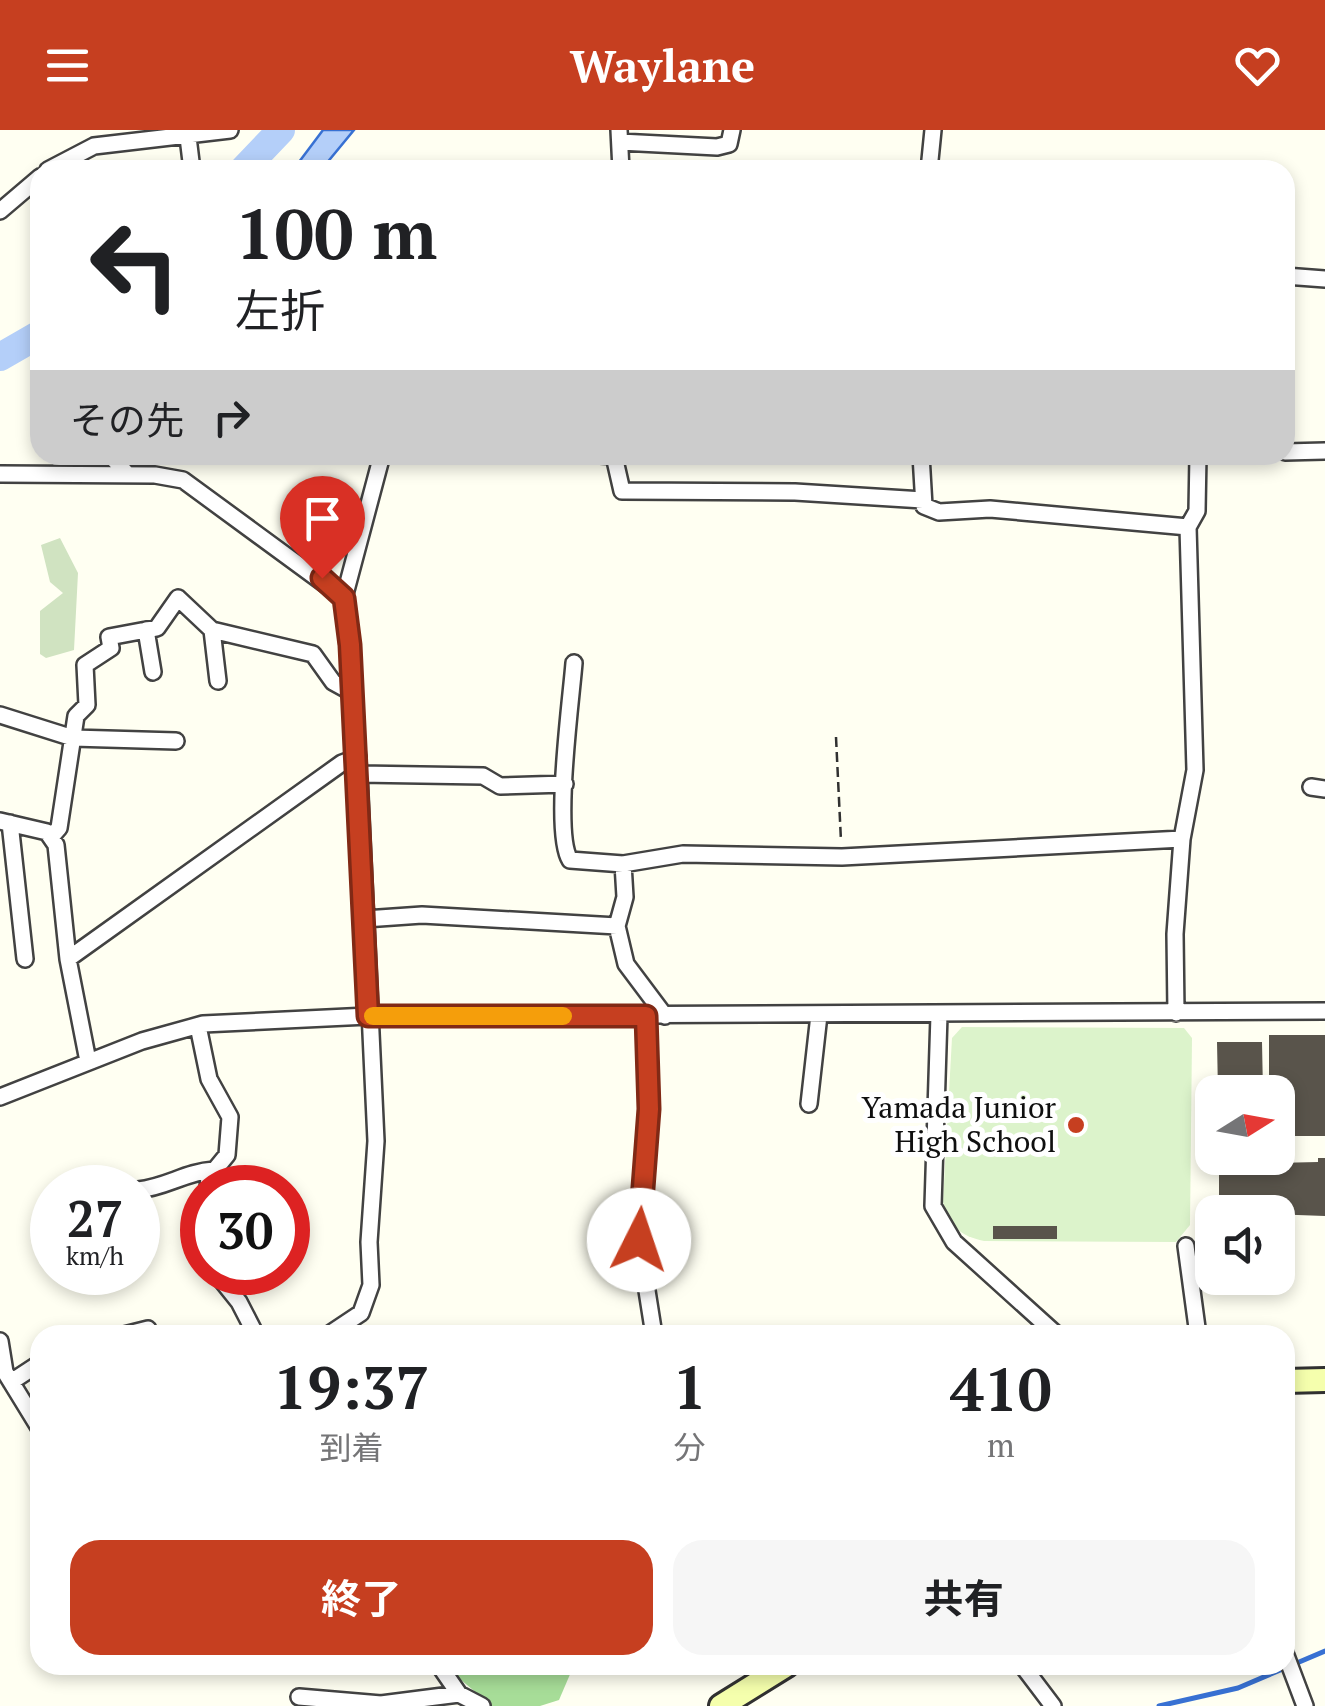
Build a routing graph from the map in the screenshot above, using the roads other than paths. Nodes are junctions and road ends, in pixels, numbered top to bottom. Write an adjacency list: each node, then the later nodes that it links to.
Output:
1 (230, 130): 6 (street)
2 (732, 130): 5 (street)
3 (933, 130): 9 (street)
4 (129, 136): 6 (street); 7 (street)
5 (620, 136)
6 (188, 137): 8 (street)
7 (63, 160)
8 (191, 160)
9 (930, 160)
10 (30, 186): 11 (street)
11 (0, 211)
12 (1295, 277): 13 (street)
13 (1325, 279)
14 (1325, 451): 15 (street)
15 (1295, 452)
16 (119, 465): 22 (street)
17 (379, 465): 25 (street)
18 (616, 465): 23 (street)
19 (922, 465): 23 (street)
20 (1198, 465): 24 (street)
21 (0, 474): 22 (street)
22 (128, 475): 25 (street)
23 (923, 500): 24 (street)
24 (1188, 527): 39 (street)
25 (344, 598): 31 (street)
26 (146, 630): 27 (street); 29 (street); 33 (street)
27 (212, 630): 30 (street); 31 (street)
28 (574, 663): 36 (street)
29 (153, 672)
30 (218, 681)
31 (354, 692): 35 (street)
32 (0, 715): 33 (street)
33 (73, 738): 34 (street); 38 (street)
34 (176, 741)
35 (359, 766): 36 (street); 43 (street); 46 (street)
36 (564, 784): 40 (street)
37 (5, 822): 38 (street); 42 (street)
38 (52, 836): 46 (street)
39 (1182, 839): 40 (street); 48 (street)
40 (623, 864): 44 (street)
41 (0, 897): 42 (street)
42 (17, 901): 45 (street)
43 (365, 919): 44 (street); 50 (street)
44 (618, 926): 52 (street)
45 (25, 959)
46 (68, 959): 55 (street)
47 (1325, 1011): 48 (street)
48 (1176, 1013): 49 (street)
49 (939, 1015): 53 (street); 64 (street)
50 (368, 1016): 51 (street); 54 (street); 62 (street)
51 (646, 1016): 52 (street); 63 (street)
52 (665, 1016): 53 (street)
53 (819, 1016): 57 (street)
54 (198, 1026): 55 (street); 58 (street)
55 (88, 1061): 56 (street)
56 (0, 1097)
57 (809, 1104)
58 (218, 1165)
59 (1186, 1246): 65 (street)
60 (233, 1295): 61 (street)
61 (251, 1325)
62 (343, 1325)
63 (652, 1325)
64 (1046, 1325)
65 (1197, 1325)
66 (0, 1341): 70 (street)
67 (30, 1369): 70 (street)
68 (1325, 1380): 69 (street)
69 (1295, 1381)
70 (10, 1382): 71 (street)
71 (30, 1413)
72 (446, 1675): 76 (street)
73 (771, 1675): 79 (street)
74 (1029, 1675): 80 (street)
75 (1294, 1675): 81 (street)
76 (459, 1694): 77 (street); 78 (street)
77 (299, 1698)
78 (482, 1706)
79 (721, 1706)
80 (1052, 1706)
81 (1306, 1706)

